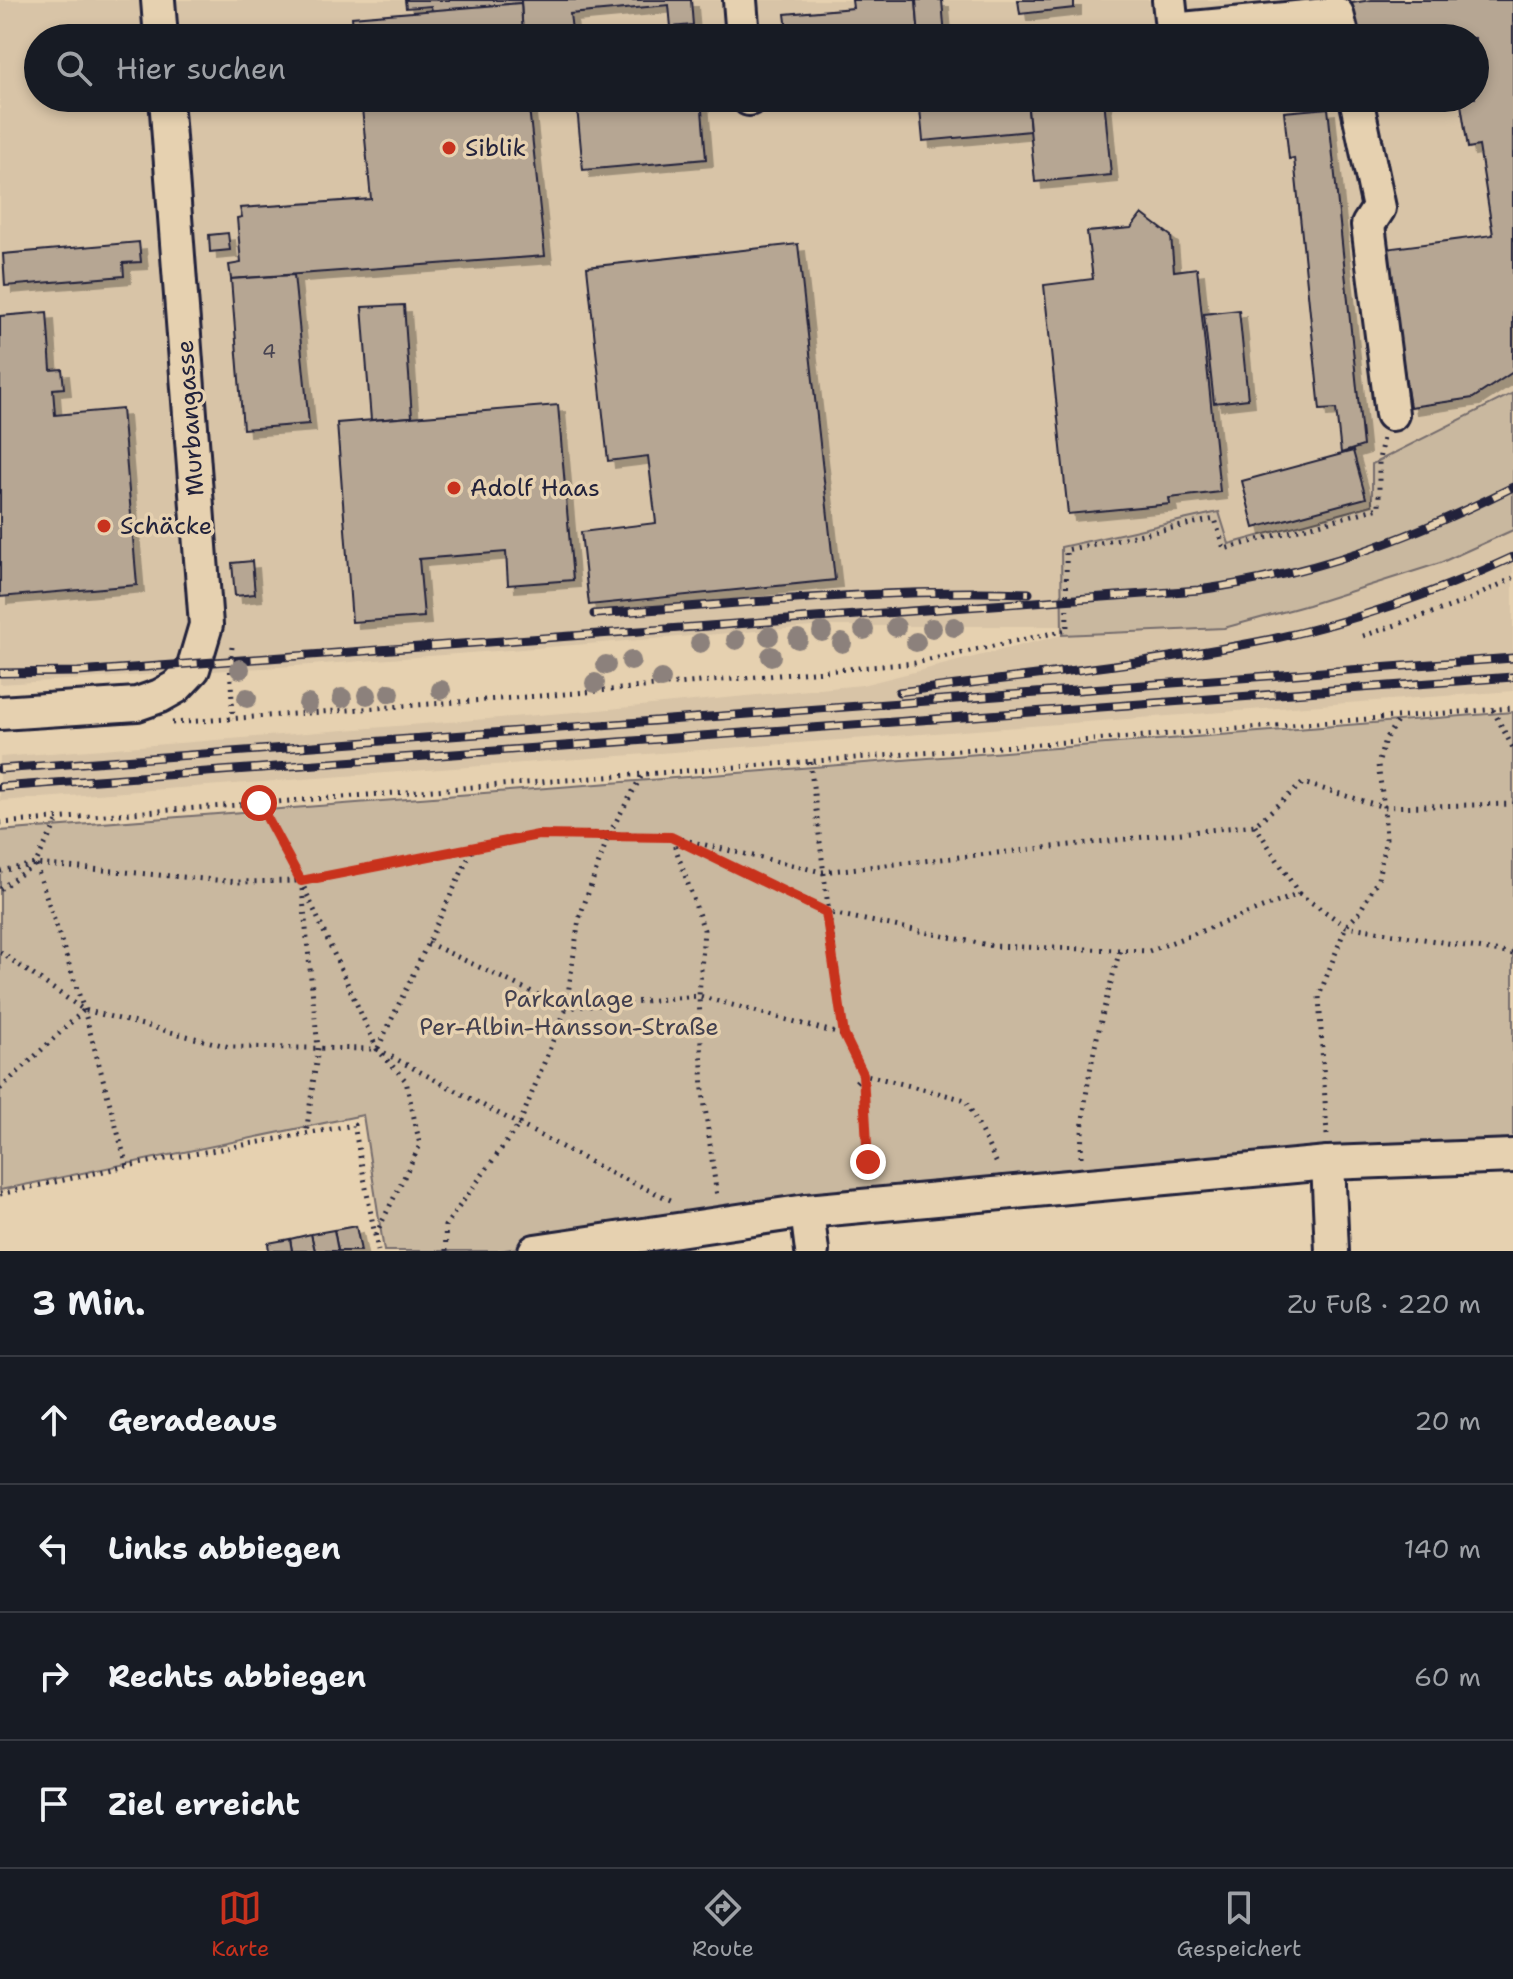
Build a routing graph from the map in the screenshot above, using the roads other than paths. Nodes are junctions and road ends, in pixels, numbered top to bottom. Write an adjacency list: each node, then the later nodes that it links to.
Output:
1 (158, 0): 4 (street)
2 (740, 0): 5 (street)
3 (1171, 23): 6 (street)
4 (160, 24)
5 (742, 24)
6 (1340, 24)
7 (167, 112): 10 (street, Murbangasse)
8 (1359, 112): 9 (street)
9 (1392, 414)
10 (0, 713)
11 (1513, 1156): 12 (street)
12 (1328, 1163): 13 (street); 16 (street)
13 (807, 1211): 14 (street); 15 (street)
14 (535, 1251)
15 (812, 1251)
16 (1332, 1251)

